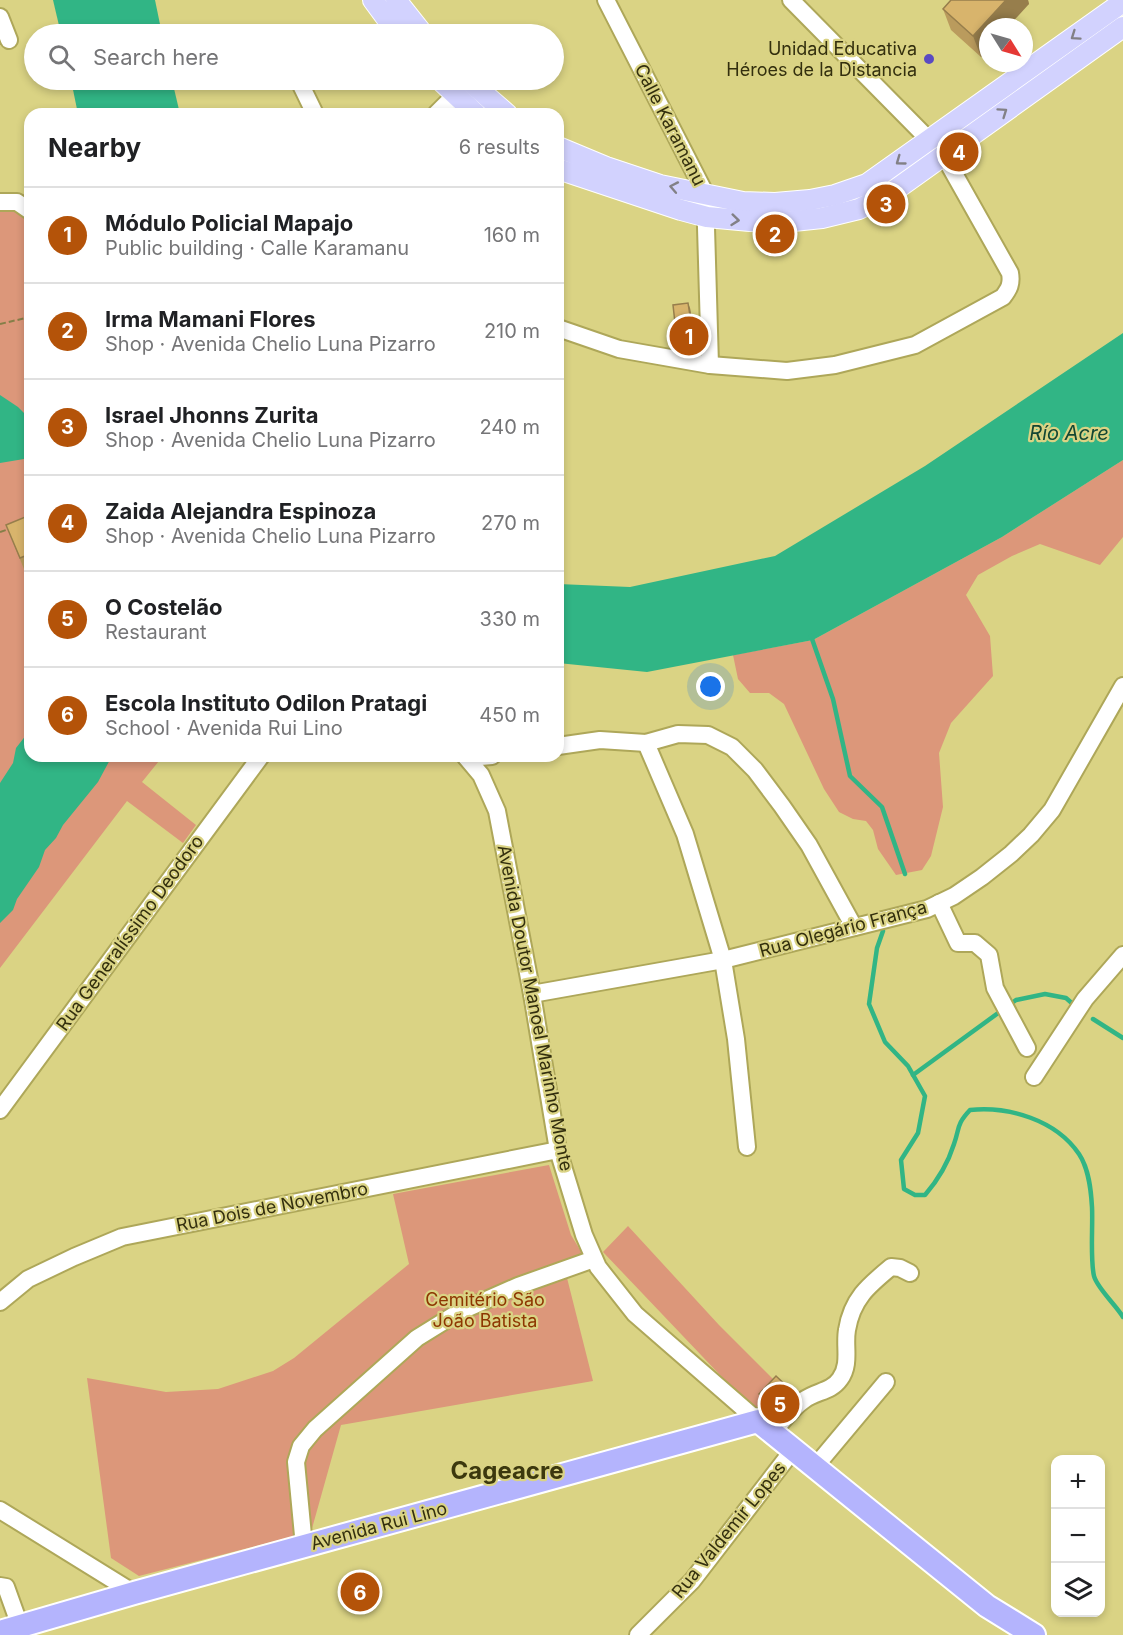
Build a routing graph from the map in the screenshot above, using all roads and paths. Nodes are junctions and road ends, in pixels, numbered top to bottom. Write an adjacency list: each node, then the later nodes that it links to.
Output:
1 (373, 0): 7 (main road)
2 (396, 0): 8 (main road)
3 (791, 0): 19 (street)
4 (613, 2): 23 (street, Calle Karamanu)
5 (1123, 2): 19 (main road, one-way to 19)
6 (0, 16): 10 (street)
7 (391, 24)
8 (415, 24)
9 (1123, 27): 21 (main road, one-way to 9)
10 (9, 40)
11 (303, 90): 15 (street)
12 (450, 90): 14 (main road)
13 (479, 90): 18 (main road)
14 (455, 95): 16 (street); 17 (main road)
15 (312, 108)
16 (442, 108)
17 (469, 108)
18 (500, 108)
19 (929, 140): 21 (street); 23 (main road, one-way to 23)
20 (564, 150): 23 (main road, one-way to 20)
21 (943, 154): 26 (main road, one-way to 21); 30 (street)
22 (564, 171): 26 (main road)
23 (705, 193): 26 (street, Calle Karamanu)
24 (2, 202): 25 (street)
25 (24, 207)
26 (707, 217): 30 (street, Calle Karamanu)
27 (24, 318): 28 (path)
28 (0, 324)
29 (564, 330): 30 (street)
30 (710, 365)
31 (18, 526): 32 (path)
32 (0, 532)
33 (1123, 686): 38 (street, Rua Olegário França)
34 (646, 743): 35 (street); 39 (street); 41 (street)
35 (564, 745)
36 (256, 762): 45 (street, Rua Generalíssimo Deodoro)
37 (470, 762): 42 (street, Avenida Doutor Manoel Marinho Monte)
38 (939, 903): 39 (street, Rua Olegário França); 43 (street)
39 (854, 927): 41 (street, Rua Olegário França)
40 (1123, 955): 44 (street)
41 (723, 960): 42 (street, Rua Olegário França); 47 (street)
42 (532, 994): 48 (street, Avenida Doutor Manoel Marinho Monte)
43 (1027, 1048)
44 (1034, 1077)
45 (7, 1089): 46 (street, Rua Generalíssimo Deodoro)
46 (0, 1110)
47 (747, 1147)
48 (558, 1150): 49 (street, Avenida Doutor Manoel Marinho Monte); 51 (street, Rua Dois de Novembro)
49 (594, 1258): 53 (street, Avenida Doutor Manoel Marinho Monte); 57 (street)
50 (910, 1273): 53 (street)
51 (0, 1302)
52 (886, 1382): 55 (street)
53 (765, 1427): 54 (highway, Avenida Doutor Manoel Marinho Monte); 57 (highway, Avenida Rui Lino)
54 (793, 1450): 55 (highway, Avenida Doutor Manoel Marinho Monte); 61 (street, Rua Valdemir Lopes)
55 (814, 1468): 62 (highway, Avenida Doutor Manoel Marinho Monte)
56 (0, 1510): 59 (street)
57 (304, 1546): 59 (highway, Avenida Rui Lino)
58 (0, 1586): 60 (street)
59 (134, 1593): 60 (highway, Avenida Rui Lino)
60 (10, 1629)
61 (638, 1635)
62 (1034, 1635)

